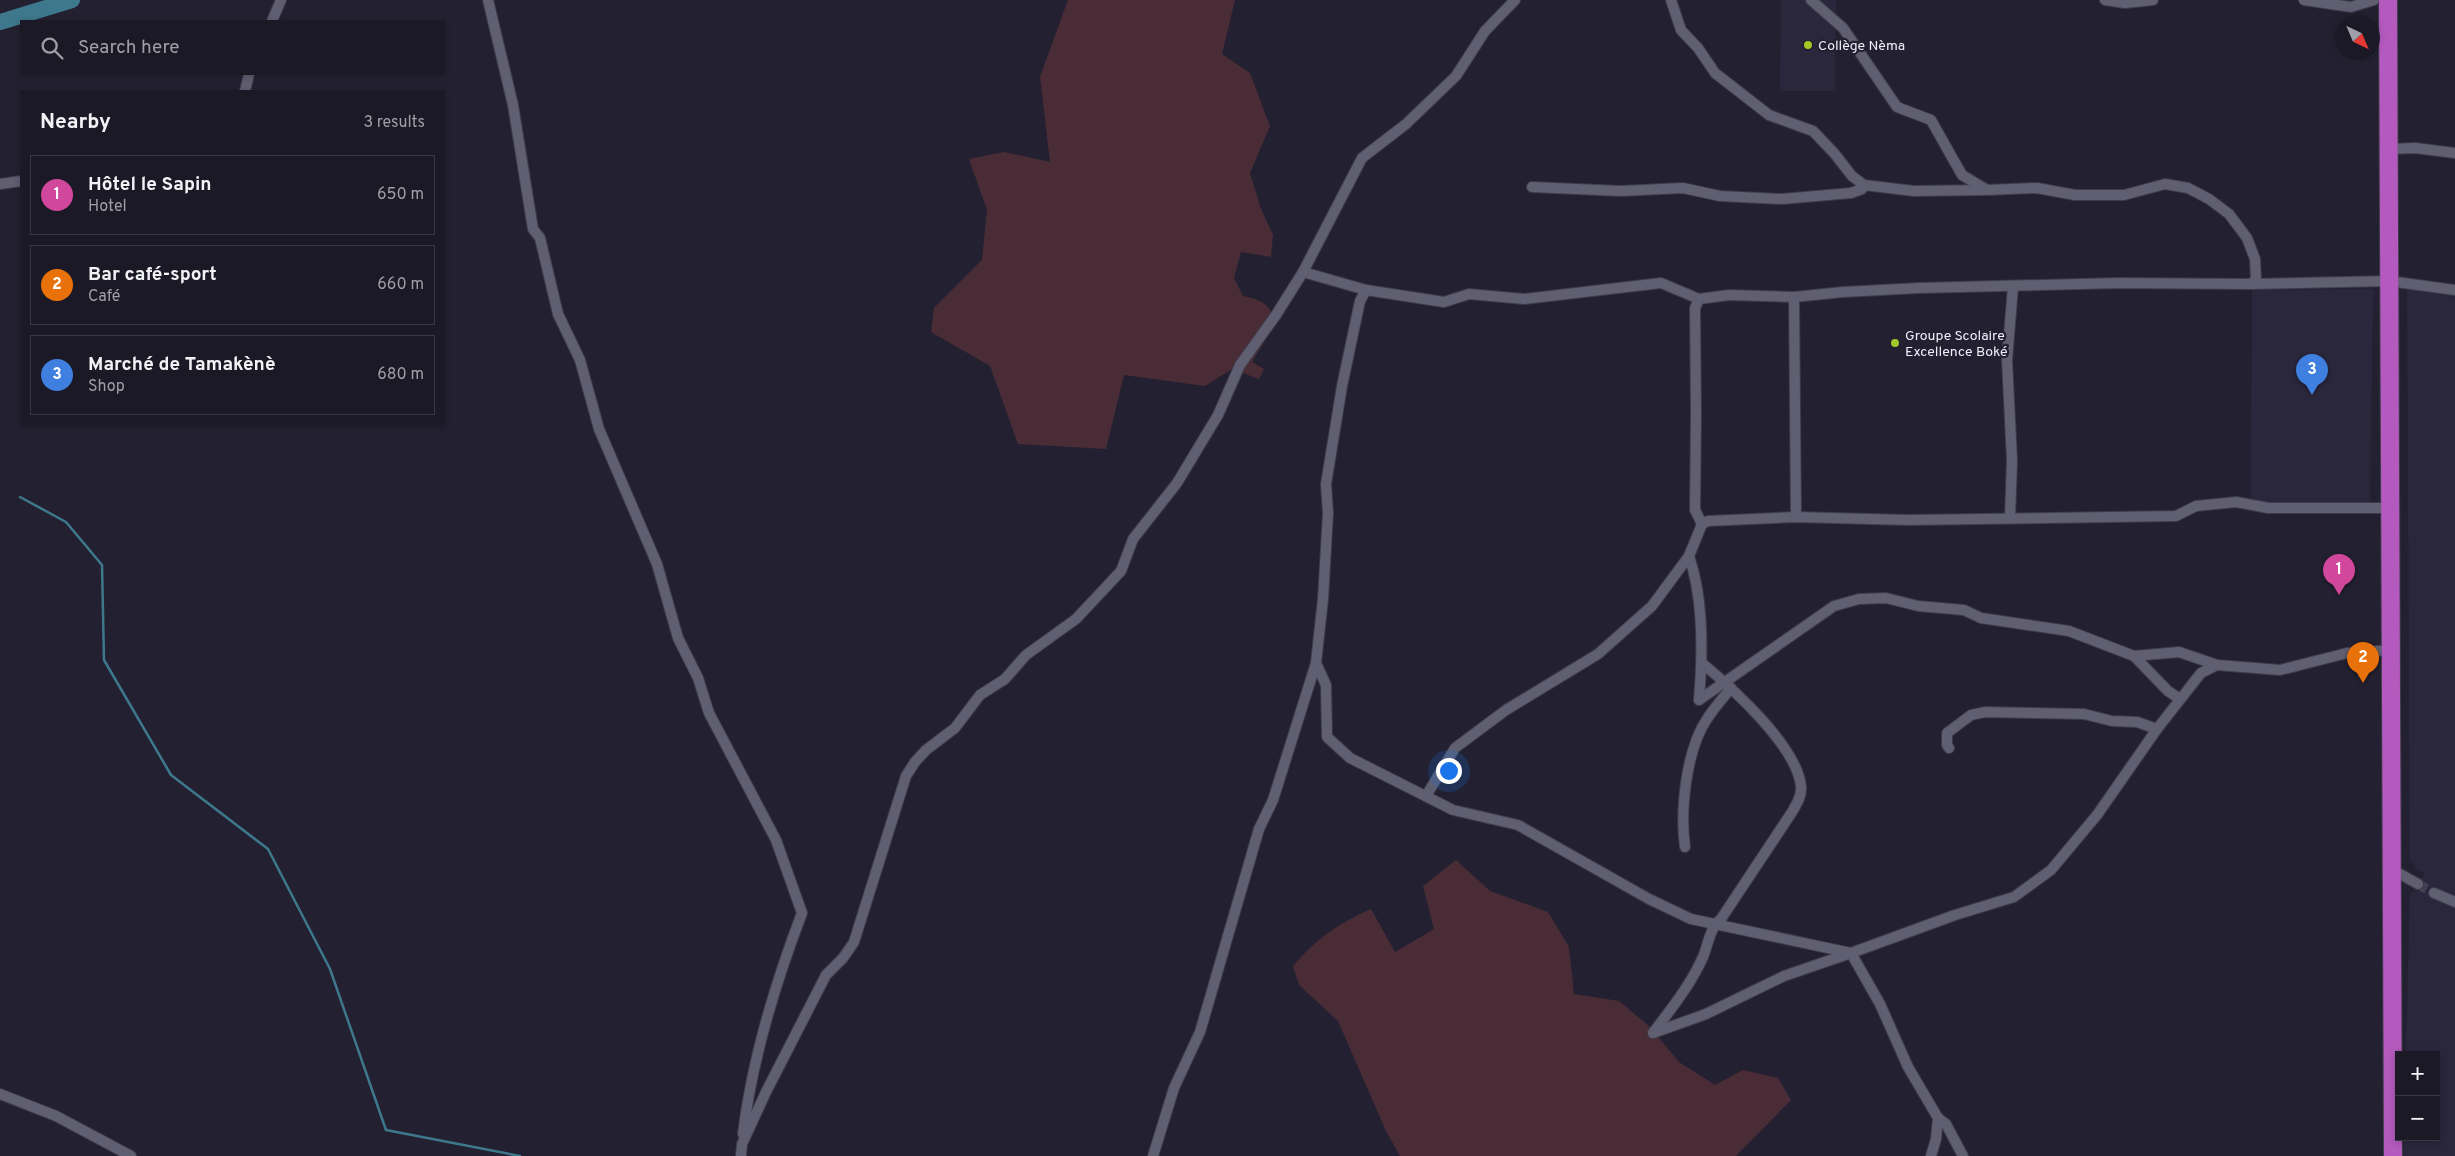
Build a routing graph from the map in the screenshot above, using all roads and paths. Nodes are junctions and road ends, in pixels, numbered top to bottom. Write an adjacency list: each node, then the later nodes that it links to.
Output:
1 (281, 0): 11 (street)
2 (488, 0): 53 (street)
3 (1515, 0): 21 (street)
4 (1672, 0): 18 (street)
5 (1812, 0): 20 (street)
6 (2105, 0): 7 (street)
7 (2153, 0)
8 (2304, 0): 9 (street)
9 (2374, 0)
10 (2388, 0): 14 (highway)
11 (272, 20)
12 (250, 75): 13 (street)
13 (245, 90)
14 (2389, 149): 15 (street); 22 (highway)
15 (2455, 153)
16 (20, 181): 17 (street)
17 (0, 184)
18 (1864, 184): 19 (street); 20 (street)
19 (1532, 187)
20 (1987, 190): 23 (street)
21 (1303, 272): 25 (street); 53 (street)
22 (2389, 281): 23 (street); 26 (street); 29 (highway)
23 (2250, 284): 24 (street)
24 (2013, 287): 27 (street); 31 (street)
25 (1366, 290): 28 (street); 36 (street)
26 (2455, 290)
27 (1794, 297): 28 (street); 30 (street)
28 (1699, 299): 32 (street)
29 (2392, 508): 31 (street); 34 (highway)
30 (1796, 518): 31 (street); 32 (street)
31 (2010, 518)
32 (1702, 524): 33 (street)
33 (1689, 556): 37 (street); 43 (street)
34 (2392, 650): 38 (street); 45 (highway)
35 (2134, 656): 38 (street); 39 (street); 40 (street)
36 (1316, 663): 43 (street); 56 (street)
37 (1702, 663): 39 (street); 39 (street)
38 (2217, 665): 40 (street)
39 (1728, 686): 44 (street); 49 (street)
40 (2180, 699): 41 (street)
41 (2157, 729): 42 (street); 50 (street)
42 (1949, 748)
43 (1426, 796): 49 (street)
44 (1685, 847)
45 (2393, 870): 46 (street); 59 (highway)
46 (2418, 884)
47 (2434, 893): 48 (street)
48 (2455, 902)
49 (1716, 923): 50 (street); 50 (street)
50 (1851, 953): 52 (street)
51 (0, 1094): 54 (street)
52 (1938, 1118): 57 (street); 58 (street)
53 (742, 1144): 55 (street)
54 (131, 1156)
55 (741, 1156)
56 (1154, 1156)
57 (1931, 1156)
58 (1963, 1156)
59 (2393, 1156)

